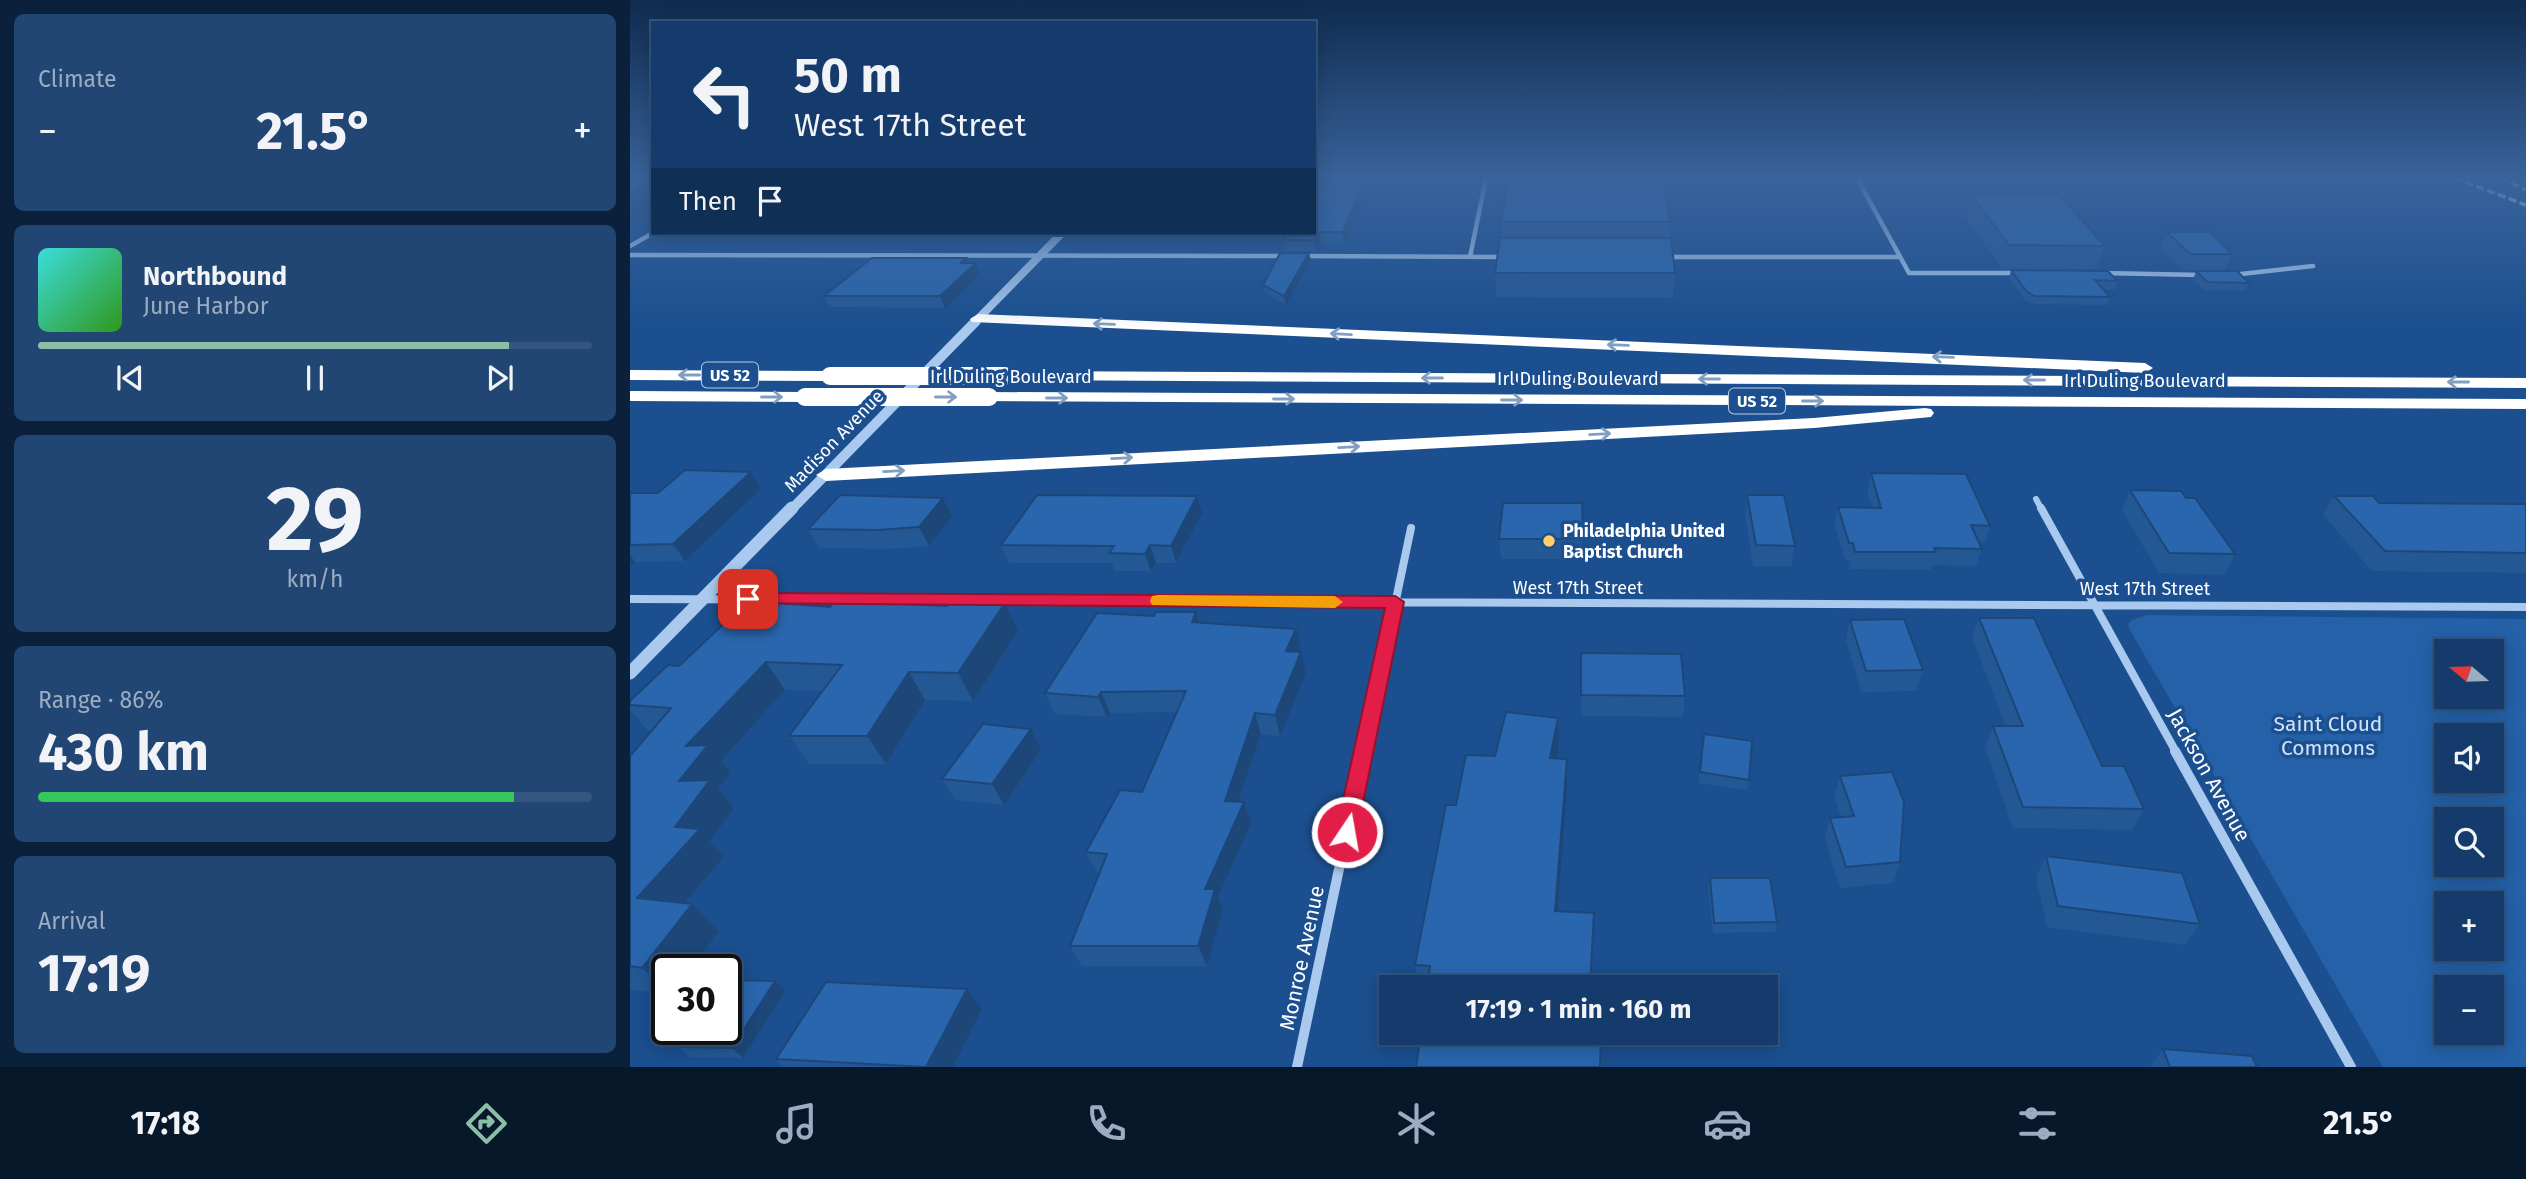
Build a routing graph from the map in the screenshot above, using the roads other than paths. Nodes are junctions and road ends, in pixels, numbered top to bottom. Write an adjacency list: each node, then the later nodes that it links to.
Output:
1 (1477, 228): 8 (street)
2 (1884, 228): 11 (street)
3 (651, 234): 5 (street)
4 (1060, 235): 7 (street, Madison Avenue)
5 (630, 246)
6 (630, 255): 7 (street)
7 (1040, 256): 8 (street); 17 (street, Madison Avenue)
8 (1471, 257): 9 (street)
9 (1510, 257)
10 (1658, 257): 11 (street)
11 (1900, 257): 13 (street)
12 (2313, 266): 16 (street)
13 (2030, 273)
14 (2095, 273): 15 (street)
15 (2211, 275)
16 (2225, 275)
17 (978, 319): 19 (highway, one-way to 17); 24 (street, Madison Avenue)
18 (630, 375): 19 (highway, Irl Duling Boulevard / US 52, one-way to 18, bridge)
19 (2353, 382): 20 (highway, Irl Duling Boulevard / US 52, one-way to 19)
20 (2526, 383)
21 (630, 396): 22 (highway, Irl Duling Boulevard / US 52, one-way to 22, bridge)
22 (2042, 402): 23 (highway, Irl Duling Boulevard / US 52); 24 (highway, one-way to 22)
23 (2526, 404)
24 (826, 475): 28 (street, Madison Avenue)
25 (2036, 499): 30 (street, Jackson Avenue)
26 (1411, 528): 29 (street, Monroe Avenue)
27 (630, 599): 28 (street, West 17th Street)
28 (703, 599): 29 (street, West 17th Street); 32 (street, Madison Avenue)
29 (1395, 602): 30 (street, West 17th Street); 33 (street, Monroe Avenue)
30 (2094, 604): 31 (street, West 17th Street); 34 (street, Jackson Avenue)
31 (2526, 607)
32 (630, 673)
33 (1297, 1067)
34 (2351, 1067)

